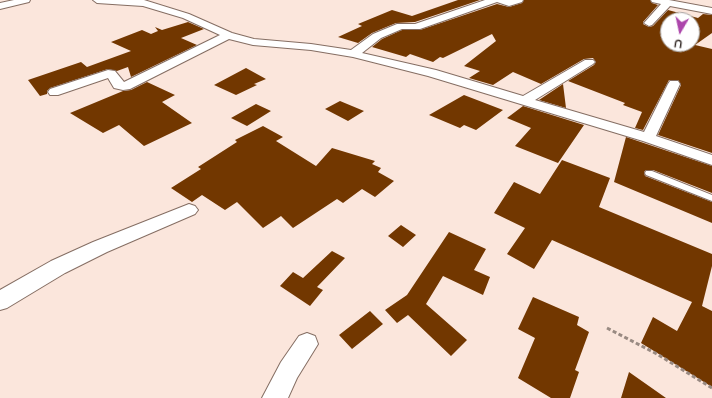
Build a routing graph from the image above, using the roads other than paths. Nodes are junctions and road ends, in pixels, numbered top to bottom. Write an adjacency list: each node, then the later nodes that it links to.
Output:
1 (26, 0): 8 (street)
2 (97, 0): 11 (street)
3 (494, 0): 12 (street)
4 (499, 0): 5 (street)
5 (519, 0)
6 (655, 0): 7 (street)
7 (667, 3): 9 (street); 10 (street)
8 (0, 6)
9 (712, 11)
10 (650, 23)
11 (228, 35): 12 (street); 15 (street)
12 (353, 54): 16 (street)
13 (589, 62): 16 (street)
14 (674, 84): 17 (street)
15 (54, 92)
16 (524, 101): 17 (street)
17 (648, 138): 18 (street)
18 (712, 160)
19 (648, 173): 20 (lane)
20 (712, 198)
21 (189, 210): 22 (street)
22 (0, 300)
23 (307, 344): 24 (street)
24 (275, 398)

